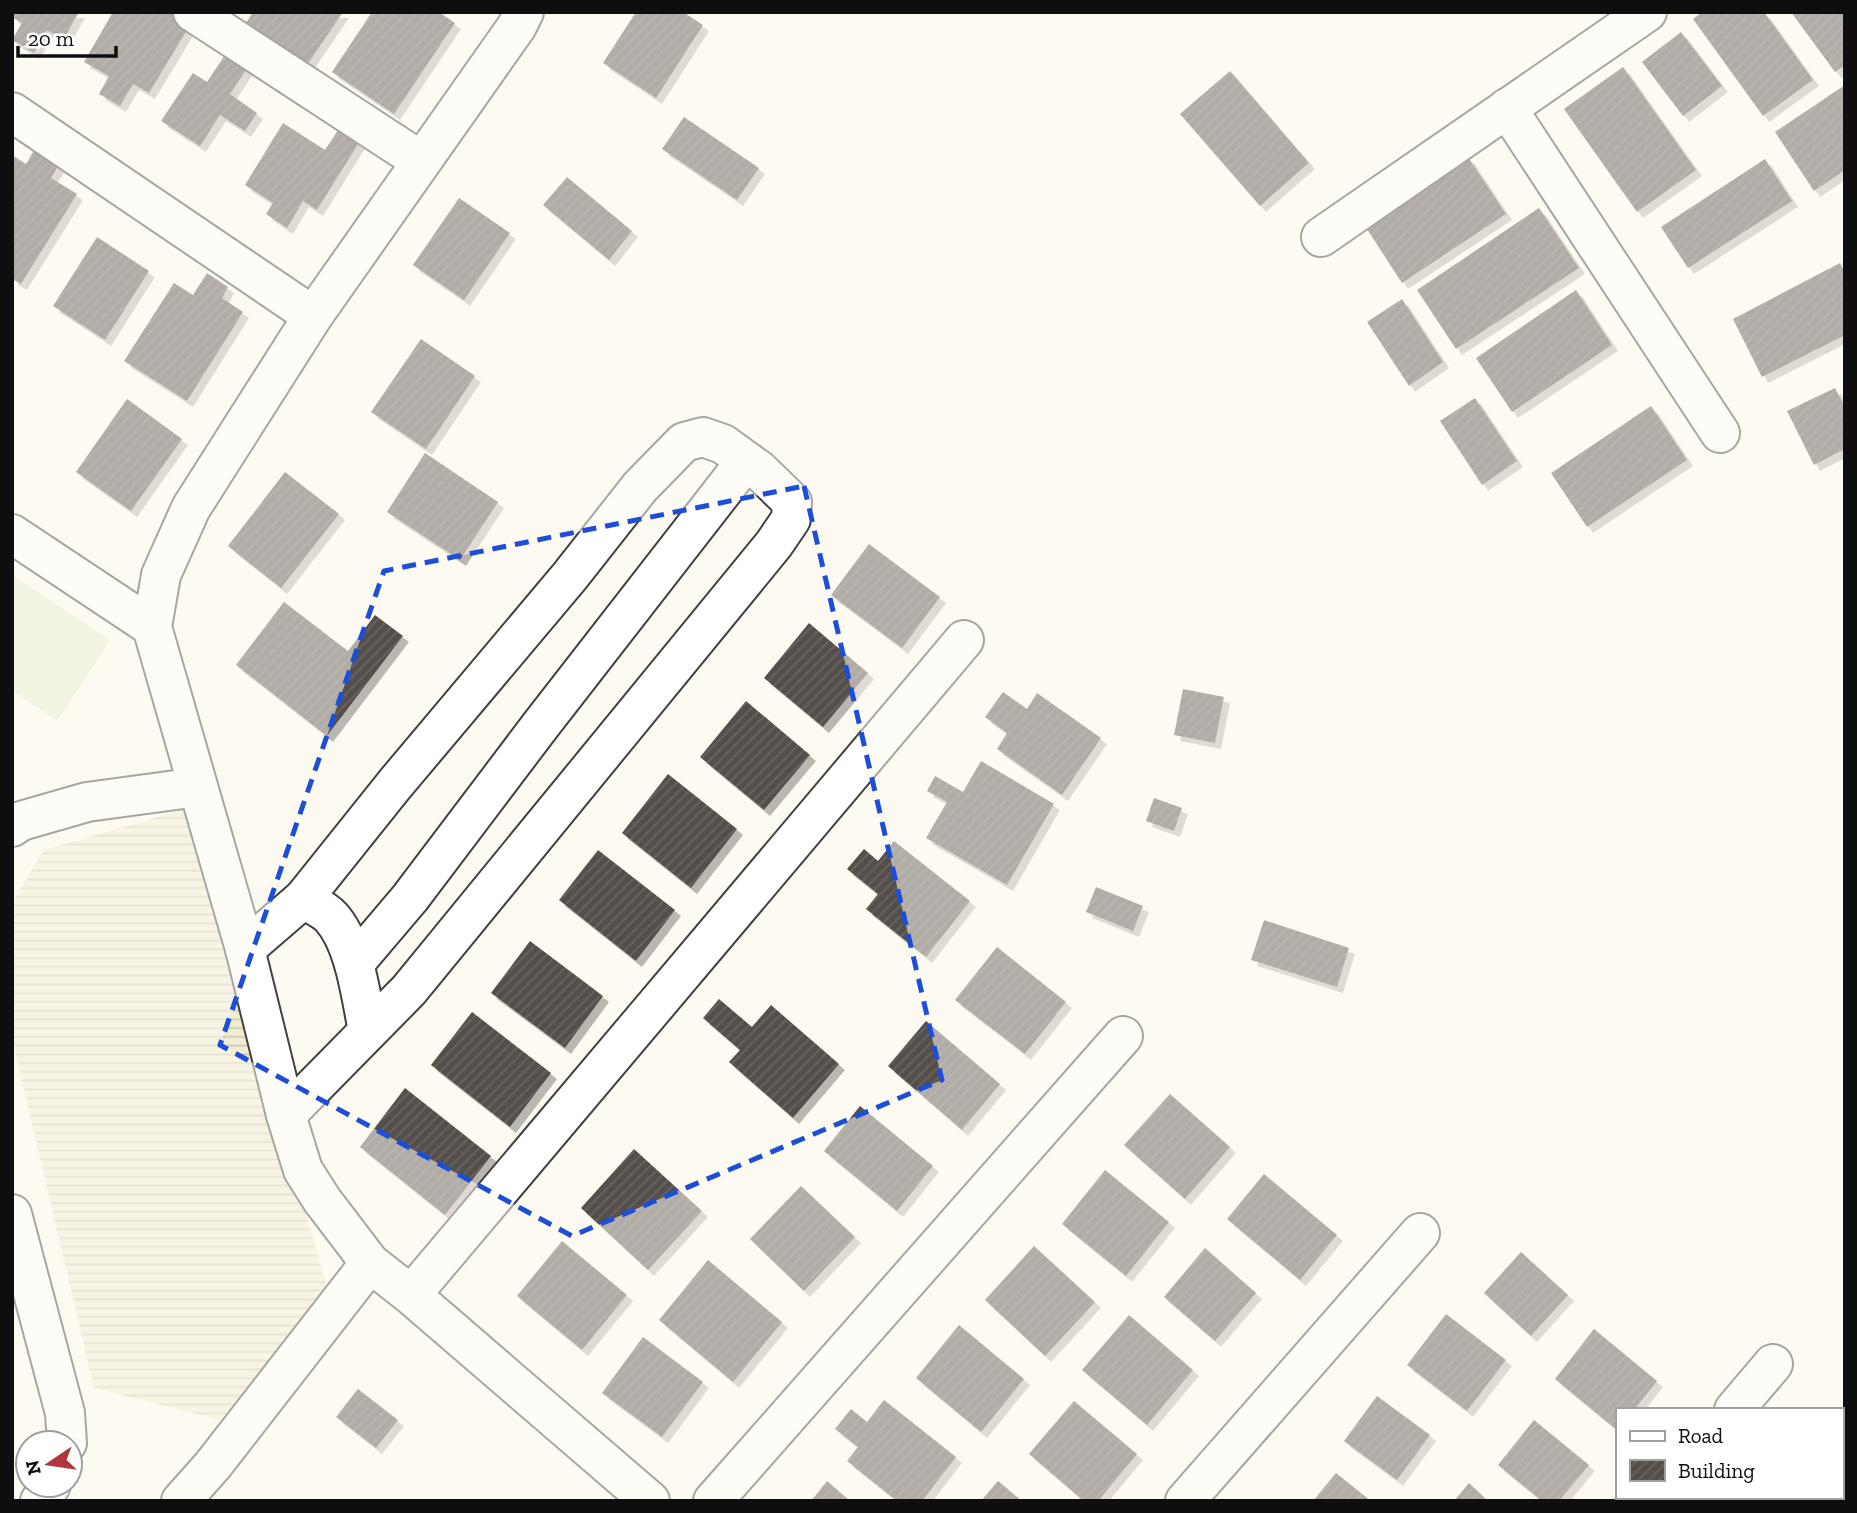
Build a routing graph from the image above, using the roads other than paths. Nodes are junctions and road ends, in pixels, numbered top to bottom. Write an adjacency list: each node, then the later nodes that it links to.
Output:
1 (194, 12): 6 (street)
2 (1647, 12): 4 (street)
3 (512, 17): 6 (street)
4 (1507, 108): 7 (street); 9 (street)
5 (12, 112): 8 (street)
6 (421, 161): 8 (street)
7 (1321, 237)
8 (313, 316): 12 (street)
9 (1720, 433)
10 (746, 461): 16 (street); 18 (street); 19 (street)
11 (12, 534): 12 (street)
12 (152, 627): 14 (street)
13 (964, 640): 25 (street)
14 (198, 787): 15 (street); 17 (street)
15 (12, 827)
16 (303, 899): 17 (street); 18 (street)
17 (244, 949): 21 (street)
18 (354, 964): 19 (street)
19 (368, 1031): 21 (street)
20 (1124, 1036): 31 (street)
21 (286, 1115): 24 (street)
22 (12, 1214): 28 (street)
23 (1420, 1233): 32 (street)
24 (370, 1263): 25 (street); 29 (street)
25 (411, 1295): 30 (street)
26 (1773, 1364): 27 (street)
27 (1736, 1408)
28 (66, 1429)
29 (181, 1501)
30 (650, 1501)
31 (713, 1501)
32 (1185, 1501)

